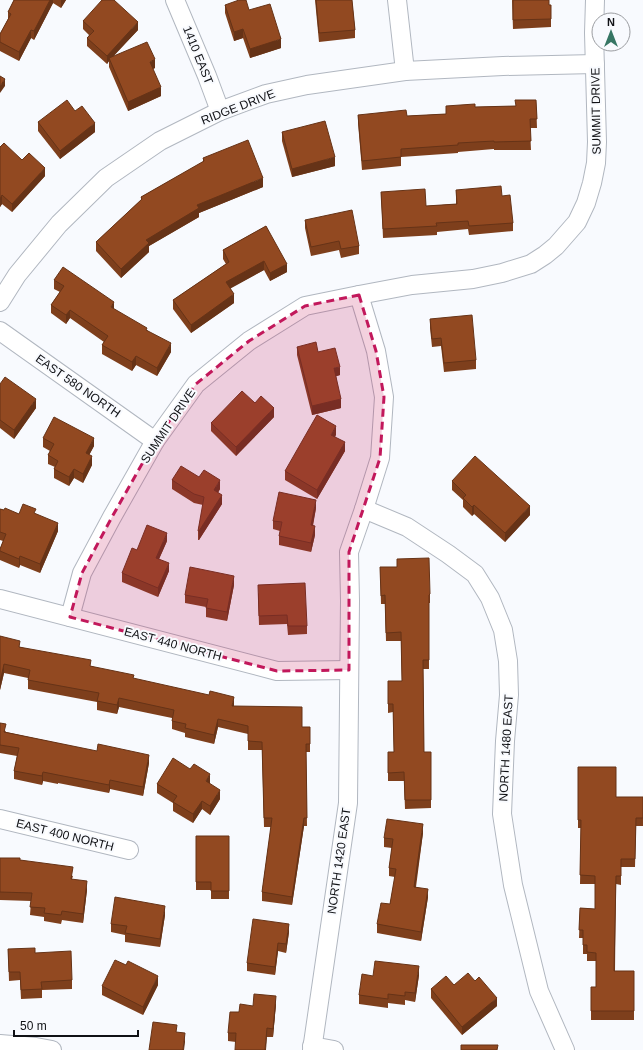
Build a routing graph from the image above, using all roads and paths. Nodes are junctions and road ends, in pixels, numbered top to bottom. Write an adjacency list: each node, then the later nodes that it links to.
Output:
1 (175, 0): 6 (street, 1410 EAST)
2 (397, 0): 5 (street)
3 (594, 0): 4 (street, SUMMIT DRIVE)
4 (595, 64): 5 (street, RIDGE DRIVE); 7 (street, SUMMIT DRIVE)
5 (405, 71): 6 (street, RIDGE DRIVE)
6 (220, 111): 8 (street, RIDGE DRIVE)
7 (360, 295): 10 (street, SUMMIT DRIVE); 11 (street)
8 (0, 302)
9 (0, 331): 10 (street, EAST 580 NORTH)
10 (155, 441): 13 (street, SUMMIT DRIVE)
11 (364, 509): 14 (street); 21 (street, NORTH 1480 EAST)
12 (0, 599): 13 (street, EAST 440 NORTH)
13 (70, 617): 14 (street, EAST 440 NORTH)
14 (349, 670): 18 (street, NORTH 1420 EAST)
15 (0, 819): 16 (street, EAST 400 NORTH)
16 (129, 850)
17 (0, 1044): 19 (street)
18 (312, 1048): 20 (street)
19 (52, 1050)
20 (334, 1050)
21 (565, 1050)

